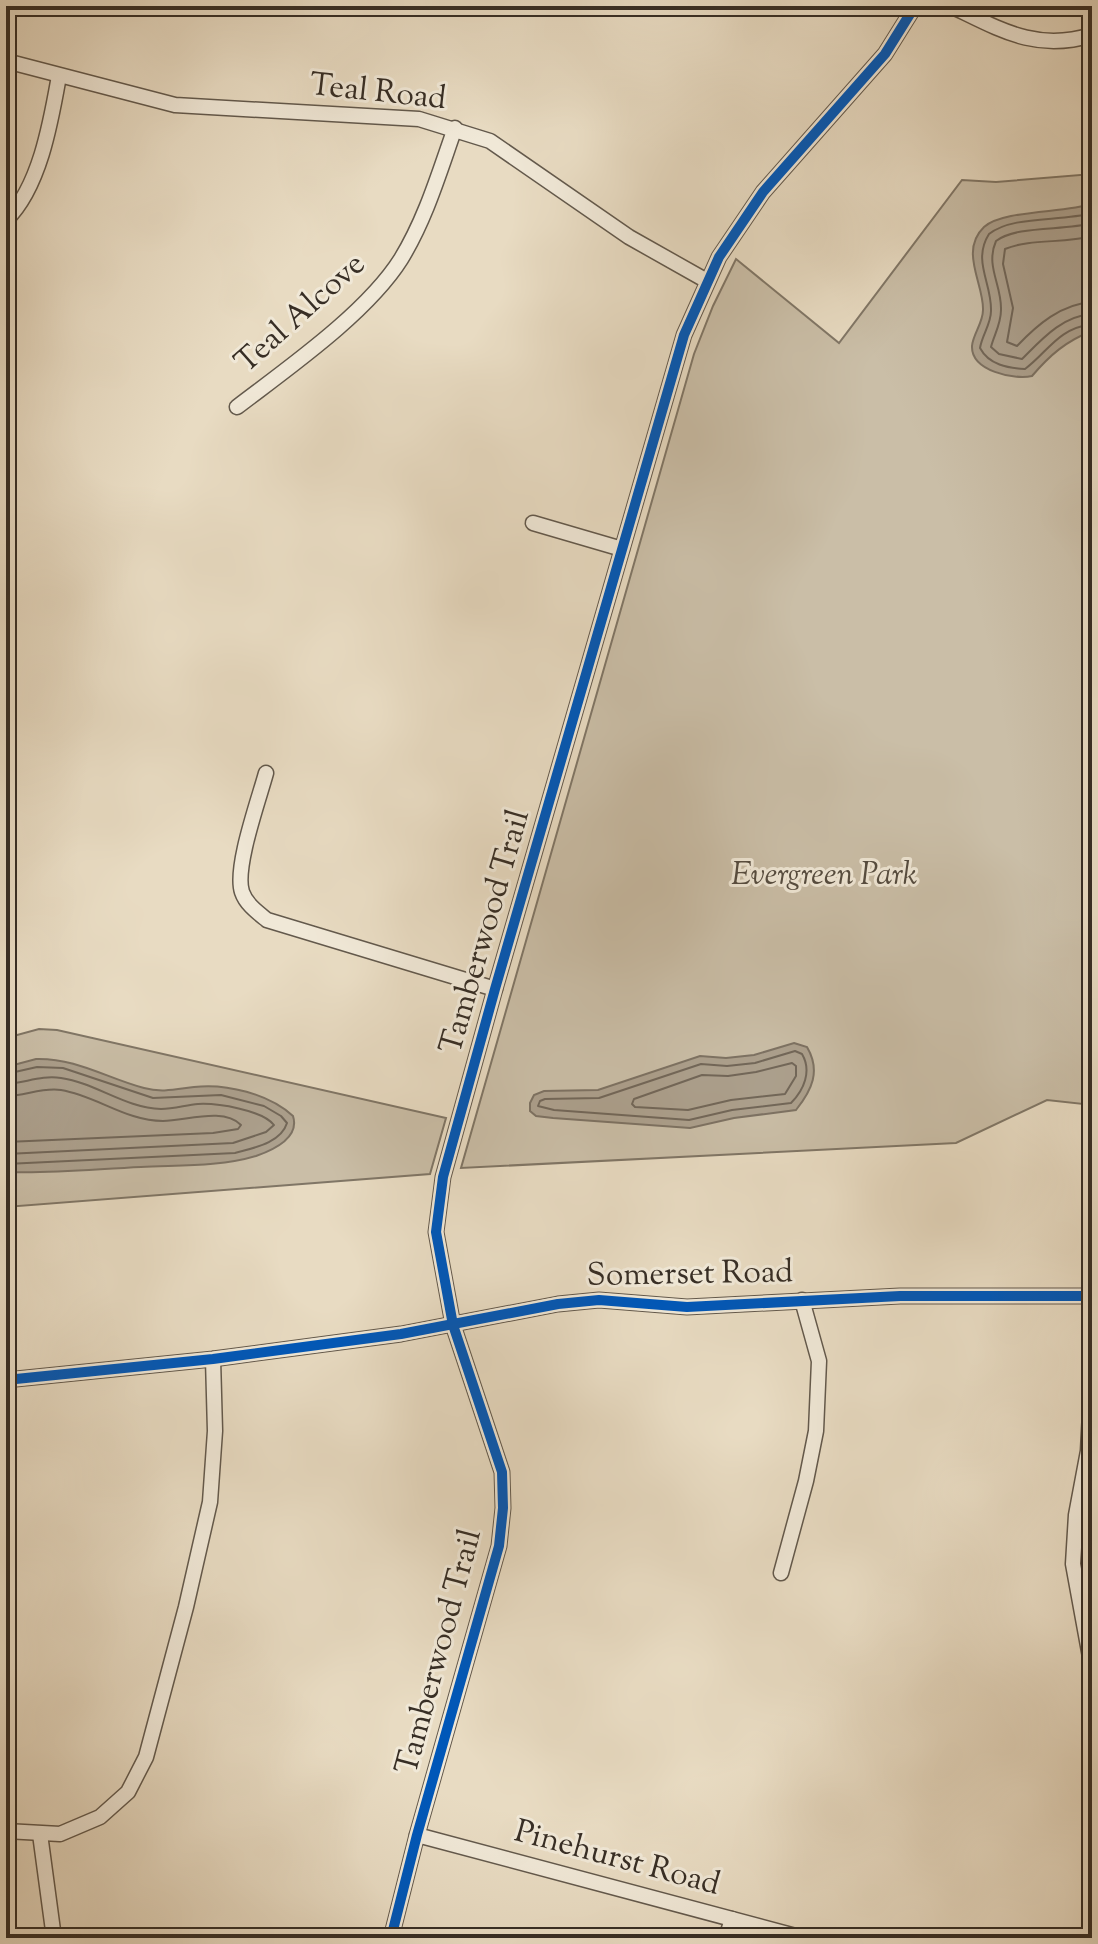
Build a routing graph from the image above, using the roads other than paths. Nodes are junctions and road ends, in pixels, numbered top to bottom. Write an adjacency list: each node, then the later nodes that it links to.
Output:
1 (915, 6): 8 (street, Tamberwood Trail)
2 (951, 6): 3 (street)
3 (1092, 35)
4 (6, 61): 5 (street, Teal Road)
5 (59, 76): 6 (street, Teal Road); 7 (street)
6 (455, 128): 8 (street, Teal Road); 9 (street, Teal Alcove)
7 (6, 220)
8 (707, 281): 11 (street, Tamberwood Trail)
9 (237, 407)
10 (533, 523): 11 (street)
11 (622, 549): 13 (street, Tamberwood Trail)
12 (266, 773): 13 (street)
13 (495, 989): 16 (street, Tamberwood Trail)
14 (1092, 1296): 15 (street, Somerset Road)
15 (802, 1300): 16 (street, Somerset Road); 20 (street)
16 (453, 1325): 17 (street, Somerset Road); 24 (street, Tamberwood Trail)
17 (213, 1359): 19 (street, Somerset Road); 23 (street)
18 (1092, 1375): 21 (street)
19 (6, 1380)
20 (781, 1573)
21 (1092, 1668)
22 (6, 1831): 23 (street)
23 (40, 1834): 26 (street)
24 (417, 1835): 25 (street, Pinehurst Road); 27 (street, Tamberwood Trail)
25 (732, 1919): 28 (street); 29 (street, Pinehurst Road)
26 (54, 1938)
27 (391, 1938)
28 (726, 1938)
29 (803, 1938)

